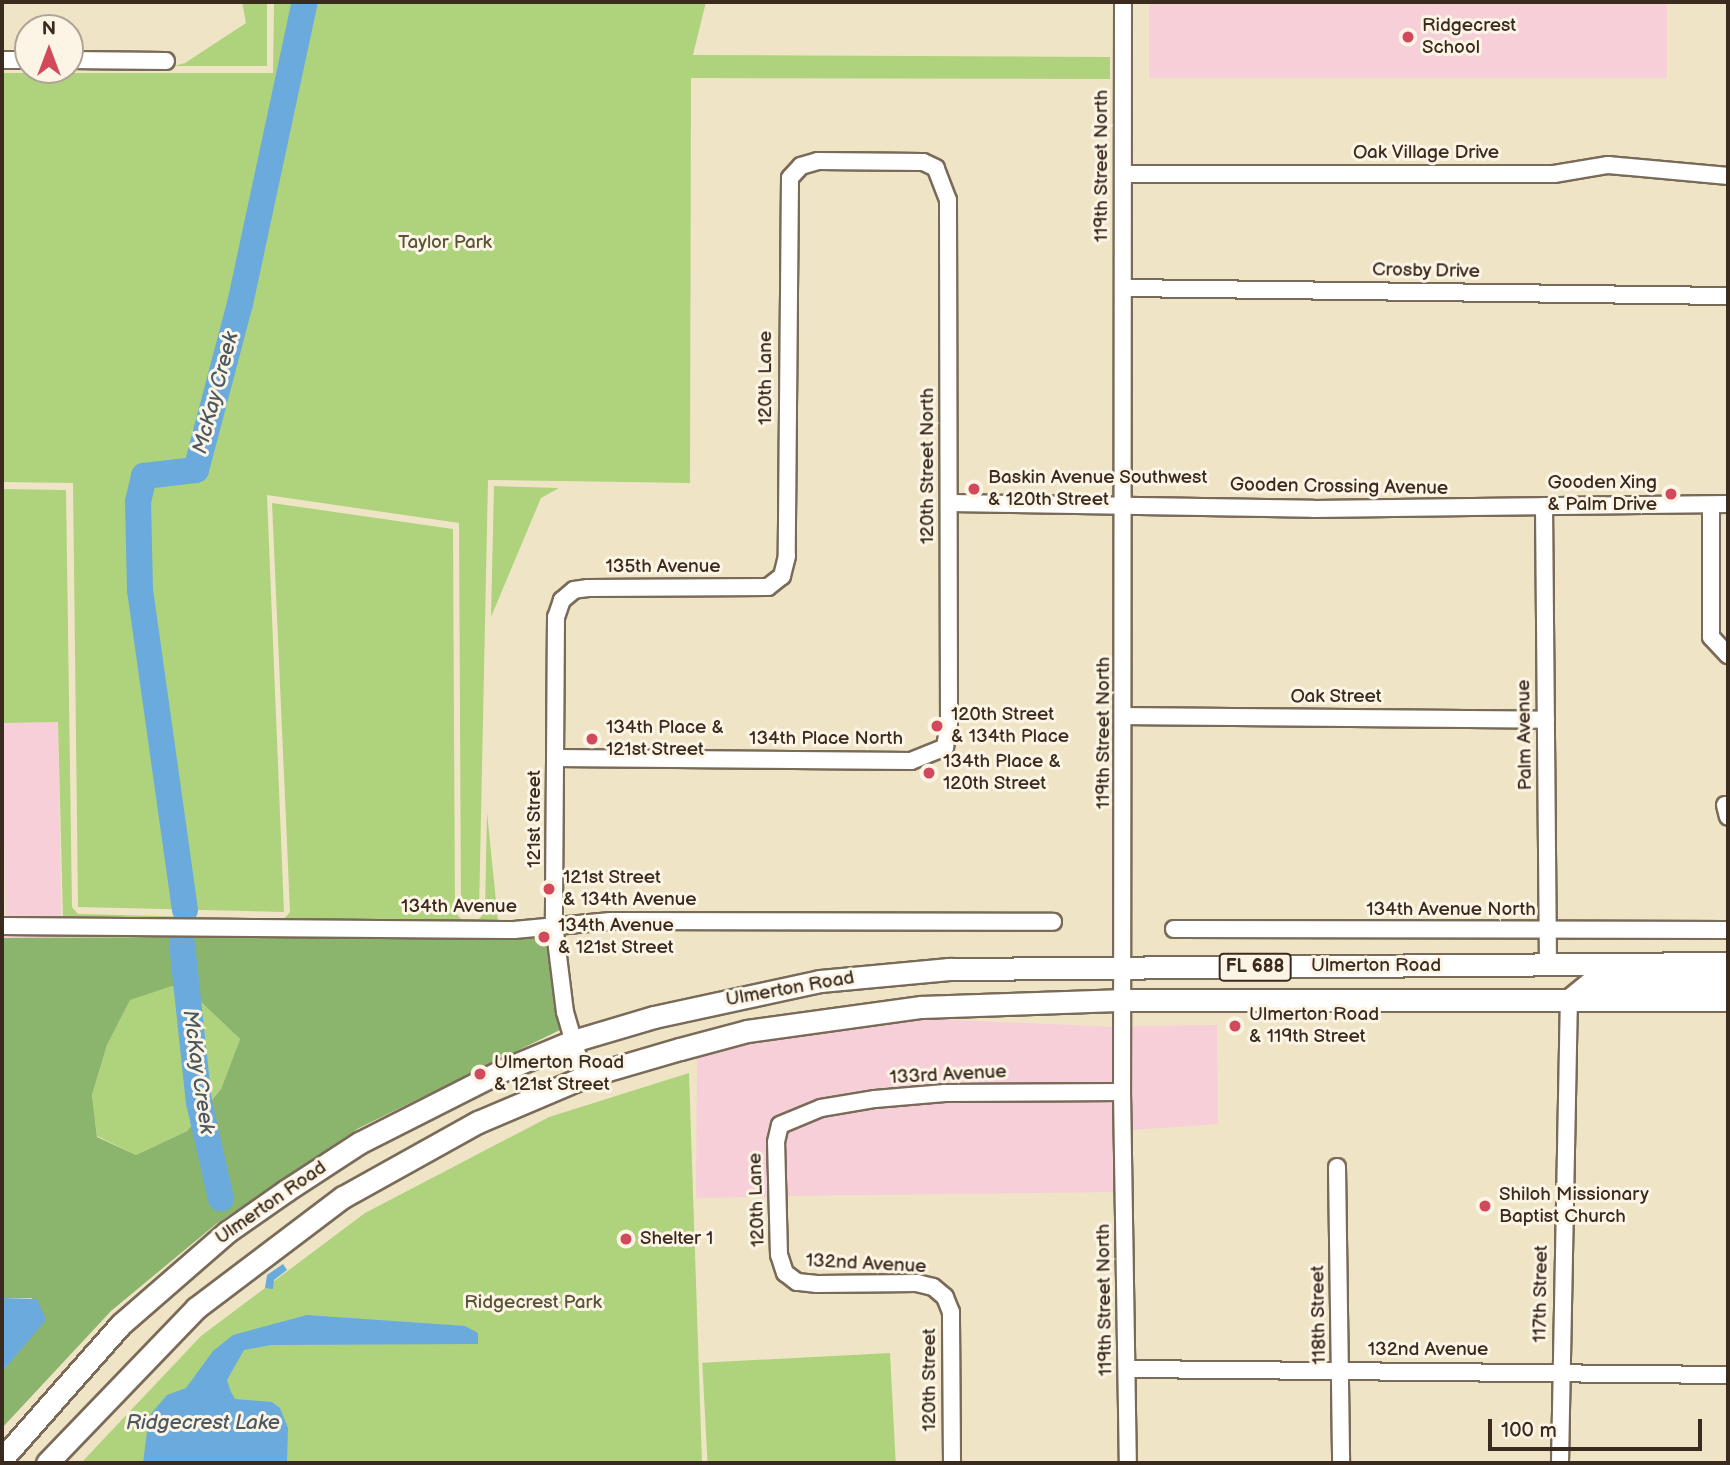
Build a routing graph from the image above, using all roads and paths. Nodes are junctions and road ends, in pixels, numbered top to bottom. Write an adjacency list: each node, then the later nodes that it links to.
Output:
1 (1122, 2): 5 (street, 119th Street North)
2 (84, 60): 3 (street)
3 (166, 61)
4 (801, 166): 9 (street, 120th Street North); 14 (street, 120th Lane)
5 (1123, 174): 6 (street, Oak Village Drive); 7 (street, 119th Street North)
6 (1728, 176)
7 (1124, 288): 8 (street, Crosby Drive); 11 (street, 119th Street North)
8 (1728, 296)
9 (950, 503): 11 (street, Gooden Crossing Avenue); 19 (street, 120th Street North)
10 (1728, 504): 12 (street, Gooden Crossing Avenue)
11 (1124, 505): 13 (street, Gooden Crossing Avenue); 17 (street, 119th Street North)
12 (1711, 505): 13 (street, Gooden Crossing Avenue); 16 (street)
13 (1544, 506): 18 (street, Palm Avenue)
14 (768, 587): 15 (street, 135th Avenue)
15 (562, 600): 20 (street, 121st Street)
16 (1728, 654)
17 (1125, 716): 18 (street, Oak Street); 29 (street, 119th Street North)
18 (1546, 720): 26 (street, Palm Avenue)
19 (928, 757): 20 (street, 134th Place North)
20 (556, 758): 22 (street, 121st Street)
21 (1053, 922): 22 (street, 134th Avenue)
22 (554, 925): 23 (street, 134th Avenue); 34 (street, 121st Street)
23 (2, 926)
24 (1174, 929): 26 (street, 134th Avenue North)
25 (1728, 930): 26 (street, 134th Avenue North)
26 (1548, 931): 28 (street, Palm Avenue)
27 (1728, 963): 28 (main road, Ulmerton Road / FL 688)
28 (1548, 964): 29 (main road, Ulmerton Road / FL 688)
29 (1125, 967): 31 (street, 119th Street North); 34 (main road, Ulmerton Road / FL 688)
30 (1728, 979): 32 (main road)
31 (1125, 1000): 32 (main road, Ulmerton Road / FL 688); 35 (main road, Ulmerton Road / FL 688); 36 (street, 119th Street North)
32 (1569, 1000): 33 (main road, Ulmerton Road / FL 688); 43 (street, 117th Street)
33 (1728, 1000)
34 (573, 1041): 35 (street, 121st Street); 45 (main road, Ulmerton Road / FL 688)
35 (584, 1077): 46 (main road, Ulmerton Road / FL 688)
36 (1122, 1092): 37 (street, 133rd Avenue); 41 (street, 119th Street North)
37 (780, 1125): 39 (street, 120th Lane)
38 (1337, 1167): 42 (street, 118th Street)
39 (785, 1273): 40 (street, 132nd Avenue)
40 (945, 1297): 47 (street, 120th Street)
41 (1128, 1370): 42 (street, 132nd Avenue); 48 (street, 119th Street North)
42 (1341, 1371): 43 (street, 132nd Avenue); 49 (street, 118th Street)
43 (1560, 1372): 44 (street, 132nd Avenue); 50 (street, 117th Street)
44 (1728, 1375)
45 (2, 1459)
46 (47, 1463)
47 (952, 1463)
48 (1128, 1463)
49 (1341, 1463)
50 (1560, 1463)

